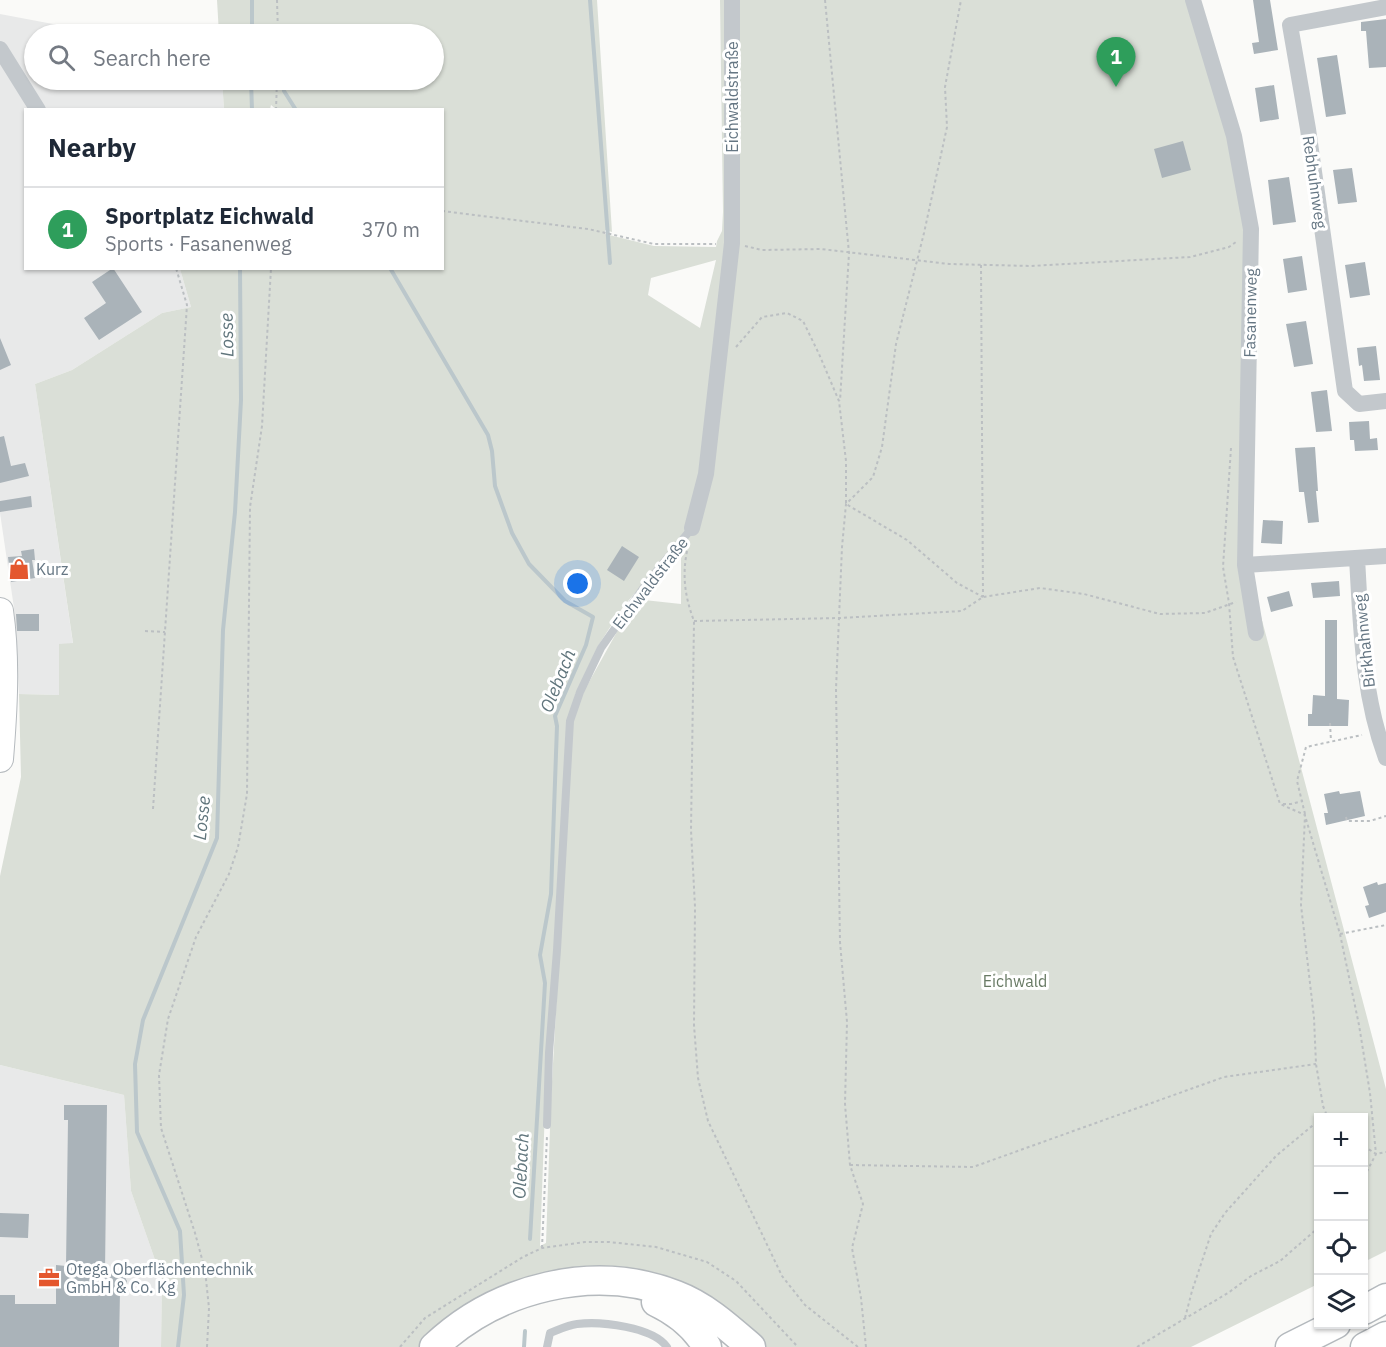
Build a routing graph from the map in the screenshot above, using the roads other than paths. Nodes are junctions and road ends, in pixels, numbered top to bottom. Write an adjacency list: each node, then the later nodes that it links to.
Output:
1 (732, 0): 9 (street, Eichwaldstraße)
2 (1193, 0): 12 (street, Fasanenweg)
3 (1386, 7): 8 (street, Rebhuhnweg)
4 (0, 50): 5 (street)
5 (24, 88)
6 (25, 90): 7 (street)
7 (37, 108)
8 (1386, 401)
9 (692, 528): 17 (lane, Eichwaldstraße)
10 (1386, 556): 11 (street)
11 (1357, 558): 12 (street); 15 (street, Birkhahnweg)
12 (1245, 565): 14 (street, Fasanenweg)
13 (0, 611): 16 (main road)
14 (1256, 633)
15 (1386, 758)
16 (0, 759)
17 (547, 1125)
18 (1386, 1298): 19 (highway)
19 (1368, 1309)
20 (1326, 1329): 28 (highway)
21 (1386, 1336): 29 (highway)
22 (434, 1347): 27 (highway)
23 (447, 1347): 26 (highway)
24 (547, 1347): 25 (lane)
25 (667, 1347)
26 (707, 1347)
27 (751, 1347)
28 (1290, 1347)
29 (1365, 1347)

